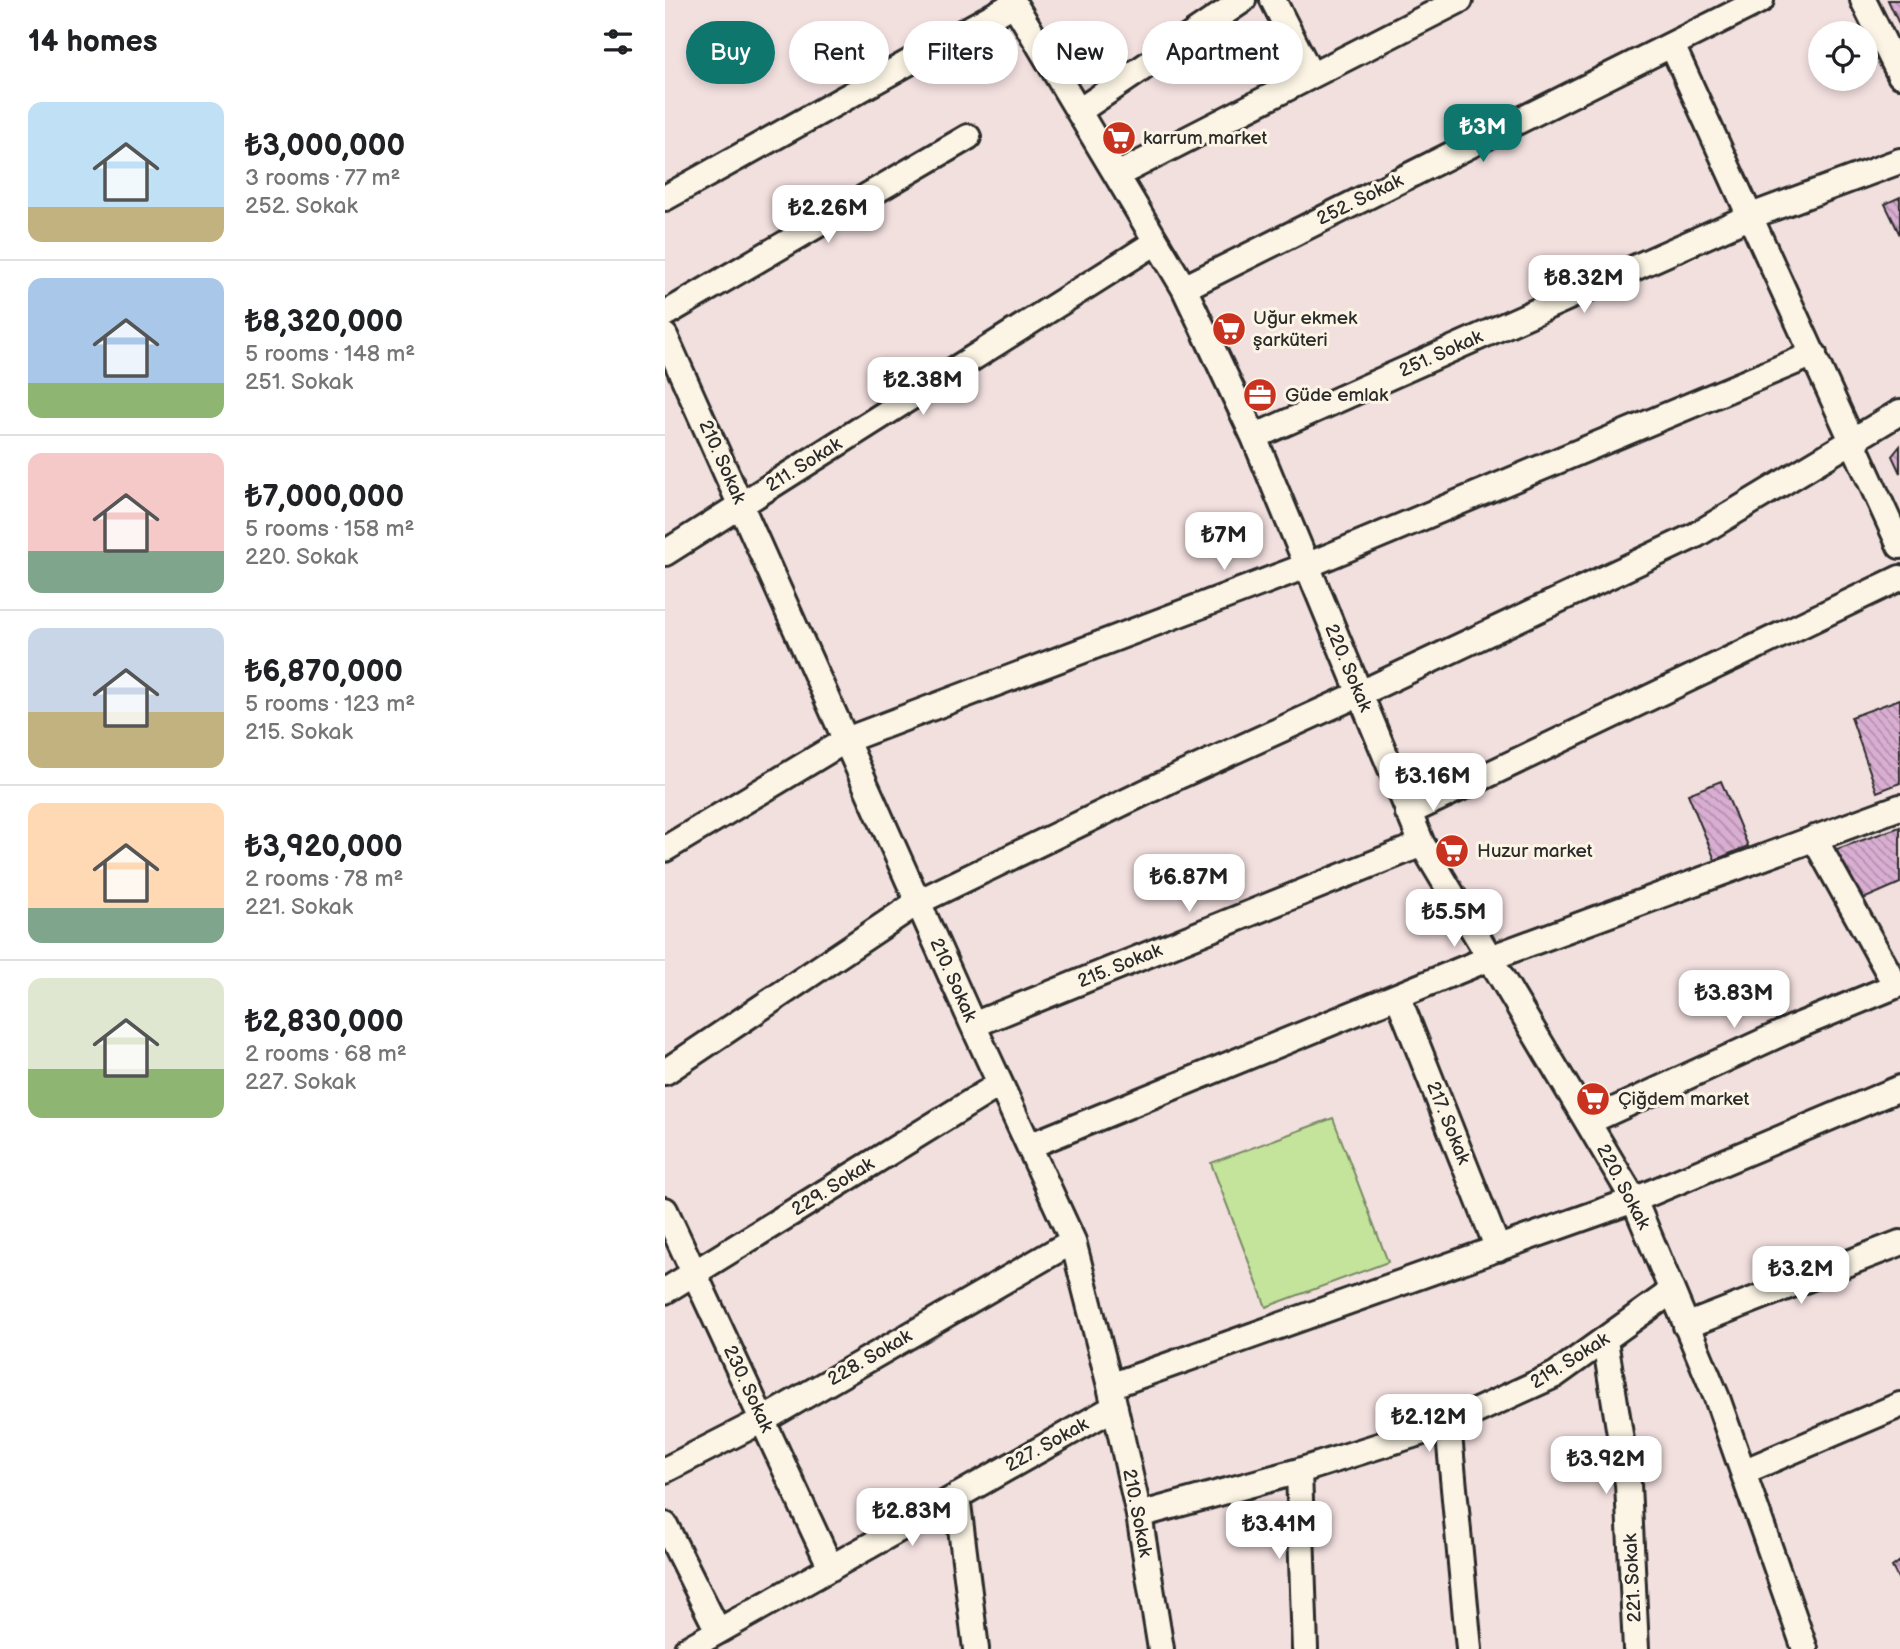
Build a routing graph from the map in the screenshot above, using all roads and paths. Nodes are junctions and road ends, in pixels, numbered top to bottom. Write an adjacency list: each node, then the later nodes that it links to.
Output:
1 (1243, 0): 10 (street)
2 (1273, 0): 8 (street)
3 (1761, 0): 7 (street, 252. Sokak)
4 (1863, 0): 9 (street)
5 (1013, 2): 10 (street, 220. Sokak); 14 (street)
6 (1453, 2): 8 (street)
7 (1672, 45): 15 (street); 17 (street, 252. Sokak)
8 (1311, 75): 13 (street)
9 (1900, 75)
10 (1079, 111): 13 (street, 220. Sokak)
11 (968, 137): 18 (street)
12 (1900, 161): 15 (street, 251. Sokak)
13 (1117, 175): 16 (street, 220. Sokak)
14 (665, 198)
15 (1751, 216): 20 (street); 22 (street, 251. Sokak)
16 (1156, 242): 17 (street, 220. Sokak); 24 (street, 211. Sokak)
17 (1184, 288): 22 (street, 220. Sokak)
18 (665, 314)
19 (665, 336): 24 (street, 210. Sokak)
20 (1814, 354): 23 (street); 27 (street)
21 (1900, 412): 23 (street)
22 (1254, 437): 27 (street, 220. Sokak)
23 (1853, 440): 25 (street); 29 (street)
24 (741, 505): 26 (street, 211. Sokak); 30 (street, 210. Sokak)
25 (1900, 547)
26 (665, 554)
27 (1306, 566): 29 (street, 220. Sokak); 30 (street)
28 (1900, 578): 32 (street)
29 (1359, 694): 32 (street, 220. Sokak); 36 (street)
30 (846, 740): 35 (street); 36 (street, 210. Sokak)
31 (1900, 807): 33 (street)
32 (1408, 813): 34 (street, 220. Sokak)
33 (1814, 838): 37 (street); 38 (street)
34 (1422, 844): 37 (street, 220. Sokak); 40 (street, 215. Sokak)
35 (665, 849)
36 (918, 902): 40 (street, 210. Sokak); 41 (street)
37 (1490, 958): 39 (street); 44 (street, 220. Sokak)
38 (1898, 985): 44 (street)
39 (1398, 997): 45 (street); 50 (street, 217. Sokak)
40 (973, 1025): 42 (street, 210. Sokak)
41 (665, 1072)
42 (1000, 1084): 45 (street, 210. Sokak); 51 (street, 229. Sokak)
43 (1900, 1088): 46 (street, 227. Sokak)
44 (1588, 1122): 46 (street, 220. Sokak)
45 (1029, 1146): 48 (street, 210. Sokak)
46 (1634, 1200): 50 (street, 227. Sokak); 53 (street, 220. Sokak)
47 (665, 1210): 51 (street, 230. Sokak)
48 (1073, 1241): 56 (street, 210. Sokak); 58 (street, 228. Sokak)
49 (1900, 1243): 54 (street)
50 (1498, 1249): 56 (street, 227. Sokak)
51 (694, 1273): 52 (street, 229. Sokak); 58 (street, 230. Sokak)
52 (665, 1291)
53 (1672, 1291): 54 (street, 220. Sokak); 55 (street, 219. Sokak)
54 (1686, 1326): 62 (street, 220. Sokak)
55 (1605, 1341): 59 (street, 219. Sokak); 73 (street, 221. Sokak)
56 (1113, 1397): 63 (street, 227. Sokak); 64 (street, 210. Sokak)
57 (1900, 1405): 62 (street)
58 (762, 1420): 60 (street, 228. Sokak); 66 (street, 230. Sokak)
59 (1448, 1424): 61 (street, 219. Sokak); 72 (street)
60 (665, 1470)
61 (1299, 1471): 64 (street, 219. Sokak); 71 (street)
62 (1743, 1472): 74 (street, 220. Sokak)
63 (957, 1496): 66 (street, 227. Sokak); 69 (street)
64 (1139, 1515): 70 (street, 210. Sokak)
65 (665, 1525): 67 (street)
66 (831, 1567): 67 (street, 227. Sokak)
67 (718, 1631): 68 (street, 227. Sokak)
68 (687, 1649)
69 (976, 1649)
70 (1161, 1649)
71 (1305, 1649)
72 (1469, 1649)
73 (1636, 1649)
74 (1805, 1649)

